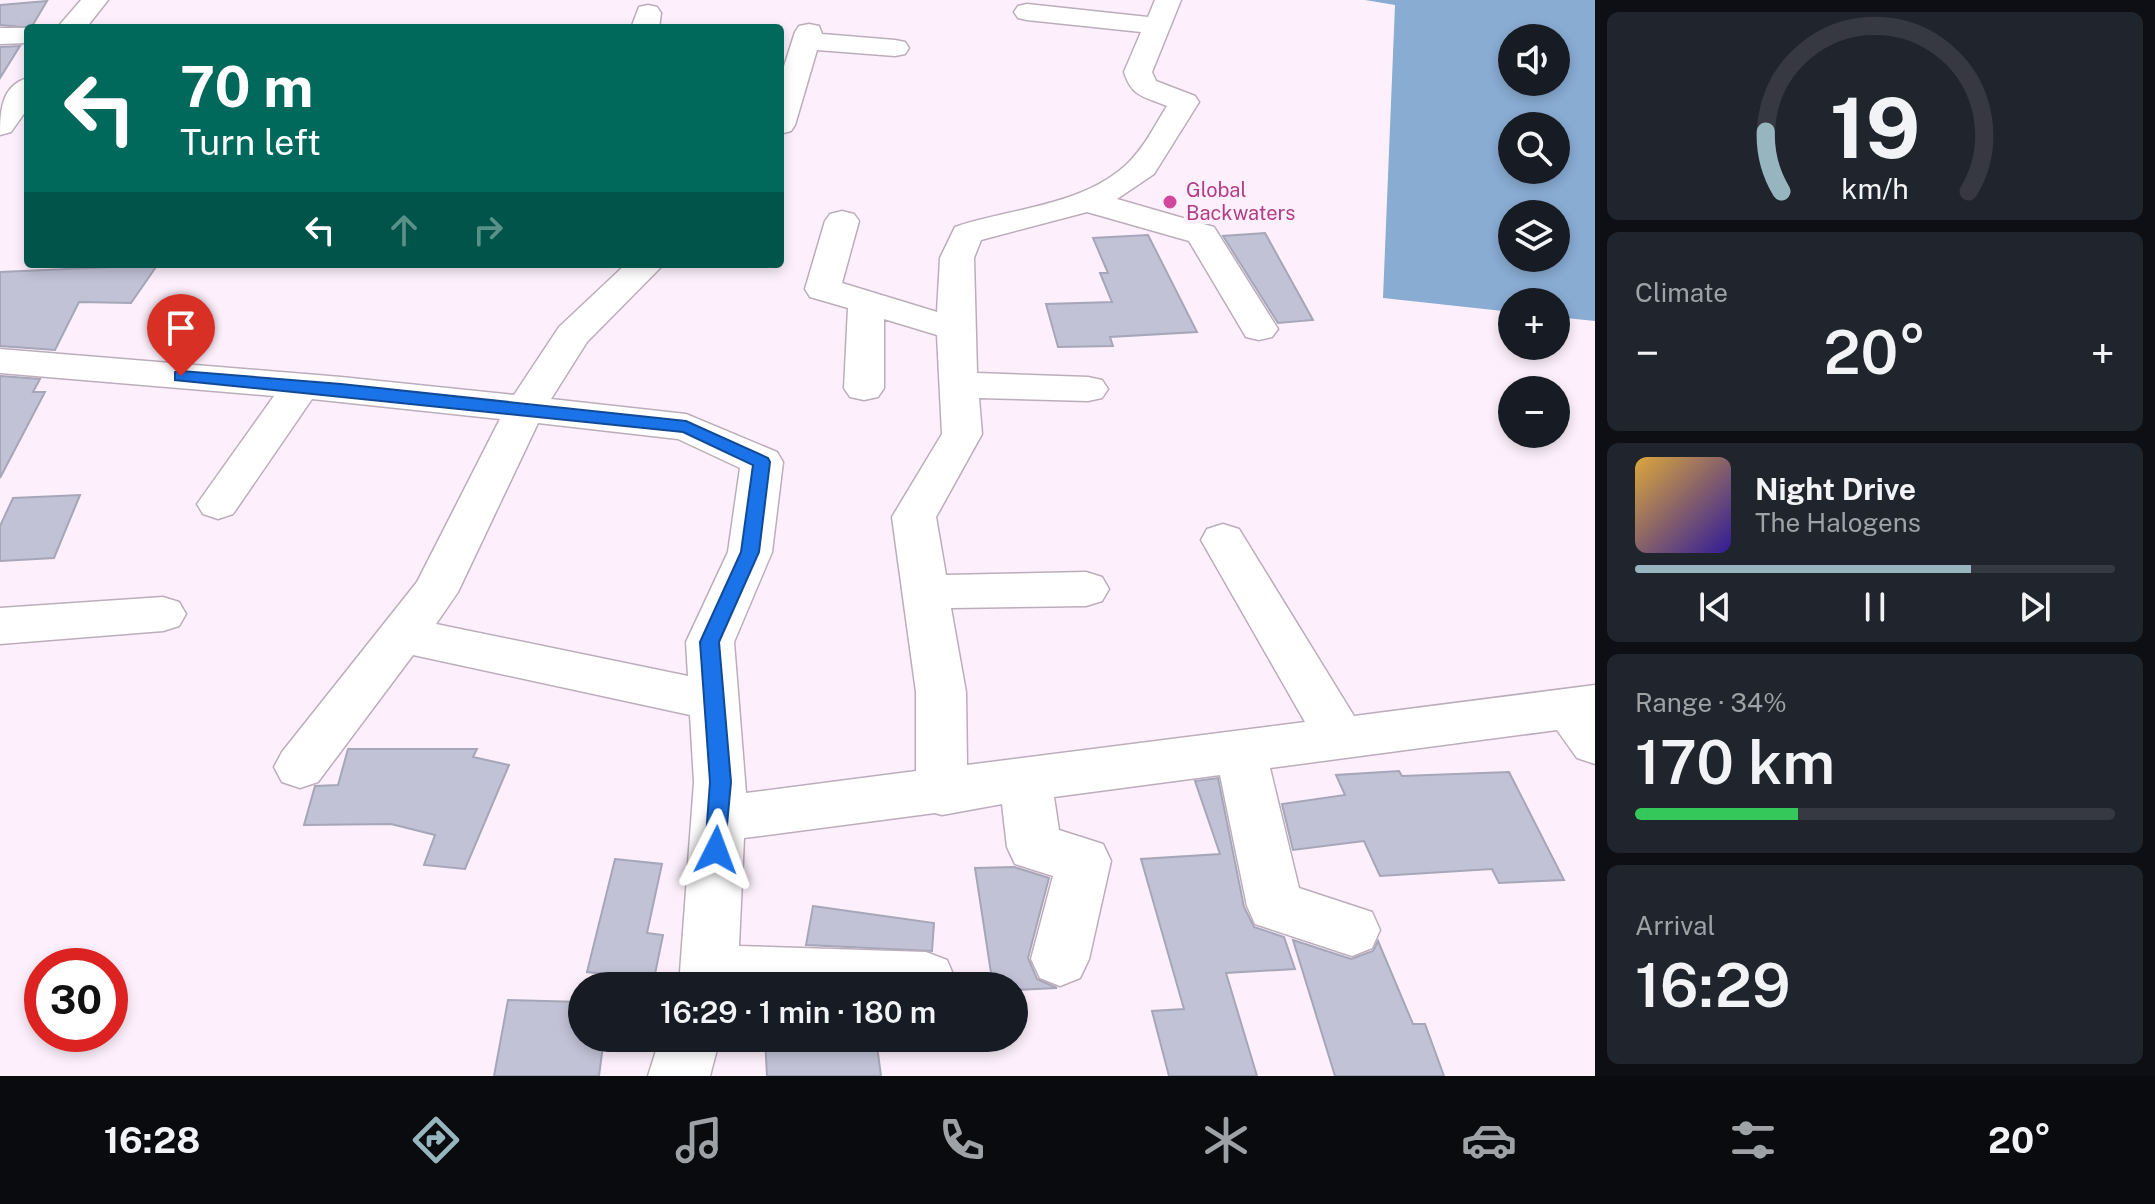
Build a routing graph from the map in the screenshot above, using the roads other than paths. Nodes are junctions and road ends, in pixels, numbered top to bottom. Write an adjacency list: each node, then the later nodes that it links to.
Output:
1 (95, 0): 4 (street)
2 (1027, 12): 3 (street)
3 (1163, 13): 12 (street)
4 (74, 24)
5 (24, 35): 6 (street)
6 (0, 36)
7 (895, 48): 8 (street)
8 (795, 54): 10 (street)
9 (24, 93): 11 (street)
10 (784, 104)
11 (0, 126)
12 (1090, 202): 16 (street); 17 (street)
13 (842, 221): 15 (street)
14 (642, 268): 23 (street)
15 (866, 302): 16 (street); 21 (street)
16 (955, 329): 19 (street)
17 (1259, 329)
18 (0, 361): 20 (street)
19 (959, 385): 22 (street); 27 (street)
20 (301, 386): 23 (street); 24 (street)
21 (864, 388)
22 (1088, 389)
23 (525, 409): 30 (street); 31 (street)
24 (218, 504)
25 (1223, 540): 33 (street)
26 (1086, 589): 27 (street)
27 (927, 592): 37 (street)
28 (163, 614): 29 (street)
29 (0, 626)
30 (402, 635): 31 (street); 35 (street)
31 (714, 701): 38 (street)
32 (1586, 719): 33 (street)
33 (1341, 739): 34 (street)
34 (1241, 752): 36 (street); 39 (street)
35 (300, 767)
36 (1026, 781): 37 (street); 40 (street)
37 (942, 793): 38 (street)
38 (718, 819): 41 (street)
39 (1352, 930)
40 (1060, 959)
41 (707, 972)
42 (686, 1052): 43 (street)
43 (679, 1076)

